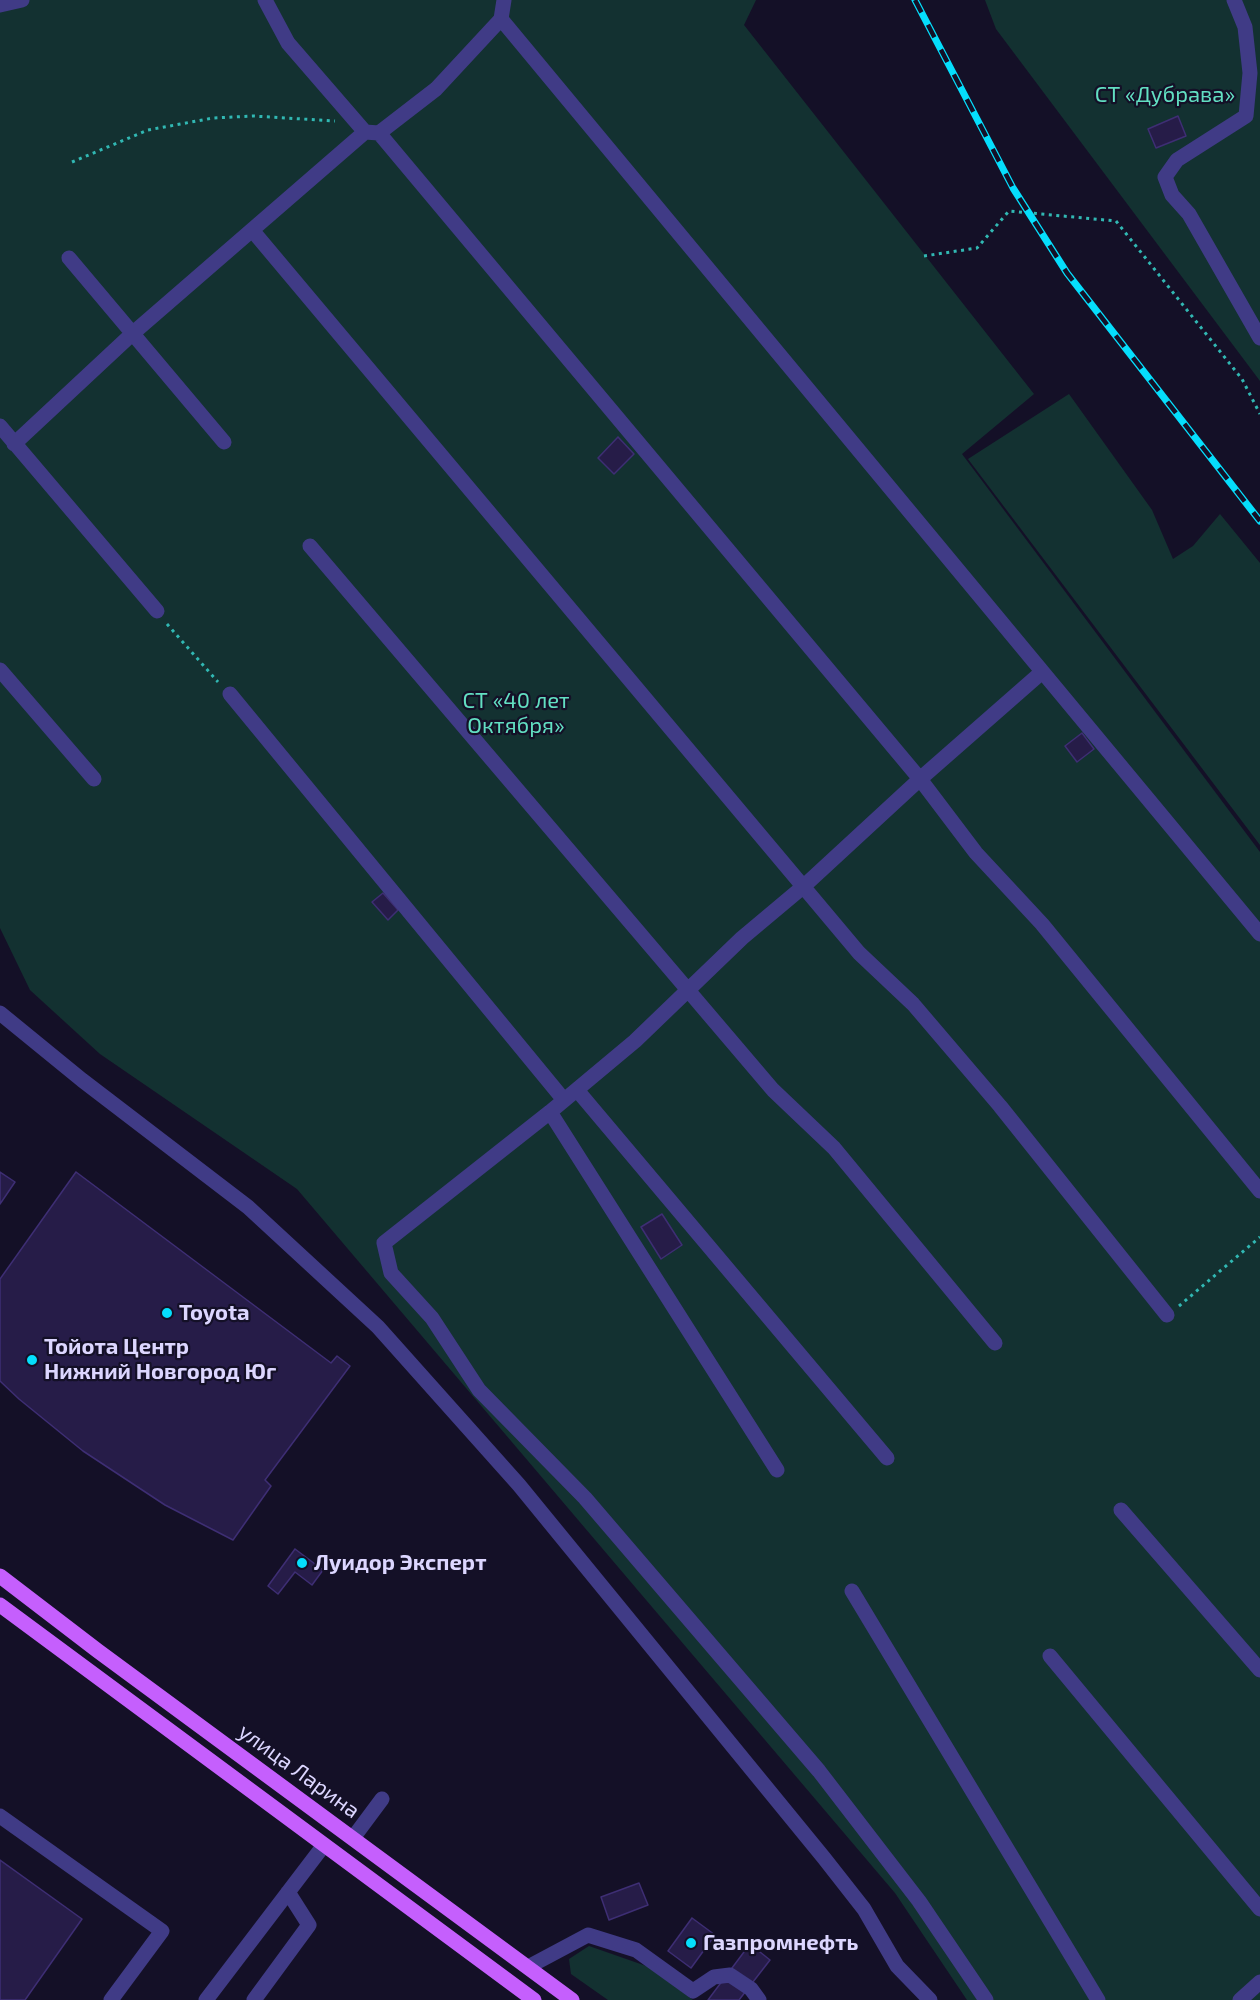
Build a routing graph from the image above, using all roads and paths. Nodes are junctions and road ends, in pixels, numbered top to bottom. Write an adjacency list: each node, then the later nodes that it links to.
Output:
1 (22, 0): 5 (lane)
2 (265, 0): 7 (lane)
3 (504, 0): 6 (lane)
4 (1234, 0): 14 (lane)
5 (0, 5)
6 (501, 19): 8 (lane); 23 (lane)
7 (353, 118): 8 (lane); 9 (path)
8 (372, 133): 10 (lane); 25 (lane)
9 (72, 162)
10 (252, 230): 13 (lane); 27 (lane)
11 (924, 256): 15 (path)
12 (69, 258): 13 (lane)
13 (132, 334): 17 (lane); 18 (lane)
14 (1260, 338)
15 (1260, 414)
16 (0, 426): 18 (lane)
17 (224, 442)
18 (14, 444): 20 (lane)
19 (310, 546): 29 (lane)
20 (157, 611)
21 (177, 635): 24 (path)
22 (0, 670): 26 (lane)
23 (1042, 672): 25 (lane); 28 (lane)
24 (230, 694): 32 (lane)
25 (921, 779): 27 (lane); 34 (lane)
26 (94, 780)
27 (804, 886): 29 (lane); 36 (lane)
28 (1260, 933)
29 (689, 990): 31 (lane); 37 (lane)
30 (0, 1013): 60 (lane)
31 (577, 1090): 32 (lane); 38 (lane)
32 (564, 1101): 33 (lane)
33 (550, 1112): 39 (lane); 61 (lane)
34 (1260, 1191)
35 (1260, 1237): 36 (path)
36 (1167, 1315)
37 (995, 1343)
38 (887, 1458)
39 (777, 1470)
40 (1122, 1510): 45 (lane)
41 (0, 1576): 48 (main road, улица Ларина)
42 (852, 1591): 62 (lane)
43 (0, 1605): 49 (main road, улица Ларина)
44 (1050, 1656): 51 (lane)
45 (1260, 1670)
46 (382, 1799): 48 (lane)
47 (0, 1816): 54 (lane)
48 (353, 1838): 52 (main road, улица Ларина)
49 (324, 1845): 50 (lane); 57 (main road, улица Ларина)
50 (288, 1892): 55 (lane); 56 (lane)
51 (1260, 1909)
52 (528, 1967): 58 (main road, улица Ларина); 59 (lane)
53 (1260, 1982): 63 (lane)
54 (111, 2000)
55 (206, 2000)
56 (254, 2000)
57 (534, 2000)
58 (572, 2000)
59 (759, 2000)
60 (930, 2000)
61 (986, 2000)
62 (1098, 2000)
63 (1240, 2000)

